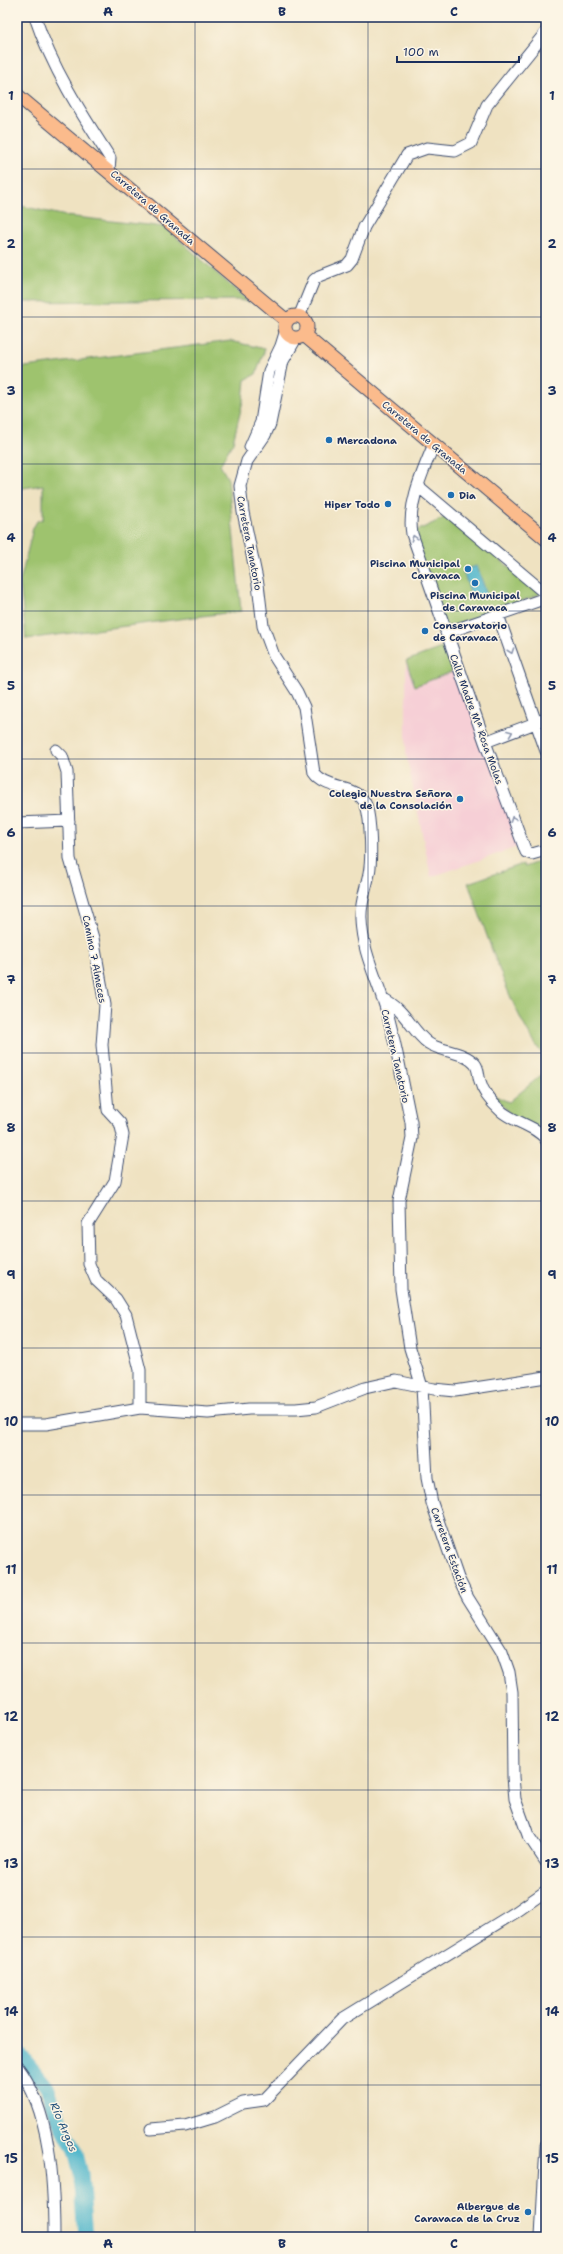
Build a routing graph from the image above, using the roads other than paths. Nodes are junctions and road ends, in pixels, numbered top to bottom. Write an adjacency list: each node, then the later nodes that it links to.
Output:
1 (35, 17): 4 (street)
2 (546, 32): 5 (street)
3 (17, 95): 4 (main road, Carretera de Granada)
4 (109, 170): 5 (main road, Carretera de Granada)
5 (291, 323): 6 (main road, Carretera de Granada); 6 (main road); 7 (street)
6 (301, 336): 8 (street); 11 (main road, Carretera de Granada)
7 (281, 346): 8 (street); 10 (street)
8 (276, 388): 9 (street)
9 (274, 400): 10 (street); 12 (street)
10 (253, 441): 12 (street, Carretera Tanatorio)
11 (434, 444): 13 (street, Calle Madre Mª Rosa Molas); 14 (main road, Carretera de Granada)
12 (247, 461): 26 (street, Carretera Tanatorio)
13 (418, 486): 15 (street); 18 (street, Calle Madre Mª Rosa Molas, one-way to 13)
14 (546, 539)
15 (546, 594)
16 (546, 598): 17 (street)
17 (498, 615): 18 (street); 19 (street, one-way to 19)
18 (446, 633): 20 (street, Calle Madre Mª Rosa Molas)
19 (541, 721): 20 (street, one-way to 19); 22 (street)
20 (485, 742): 25 (street, Calle Madre Mª Rosa Molas, one-way to 20)
21 (56, 750): 23 (street, Camino 7 Almeces)
22 (546, 751)
23 (69, 821): 24 (street); 30 (street, Camino 7 Almeces)
24 (17, 823)
25 (546, 850)
26 (382, 998): 27 (street); 29 (street, Carretera Tanatorio)
27 (546, 1140)
28 (546, 1377): 29 (street)
29 (422, 1387): 30 (street); 32 (street, Carretera Estación)
30 (140, 1408): 31 (street)
31 (17, 1424)
32 (546, 1862)
33 (546, 1891): 35 (street)
34 (17, 2066): 38 (street)
35 (151, 2129)
36 (546, 2145): 37 (street)
37 (544, 2209): 39 (street)
38 (54, 2237)
39 (541, 2237)

